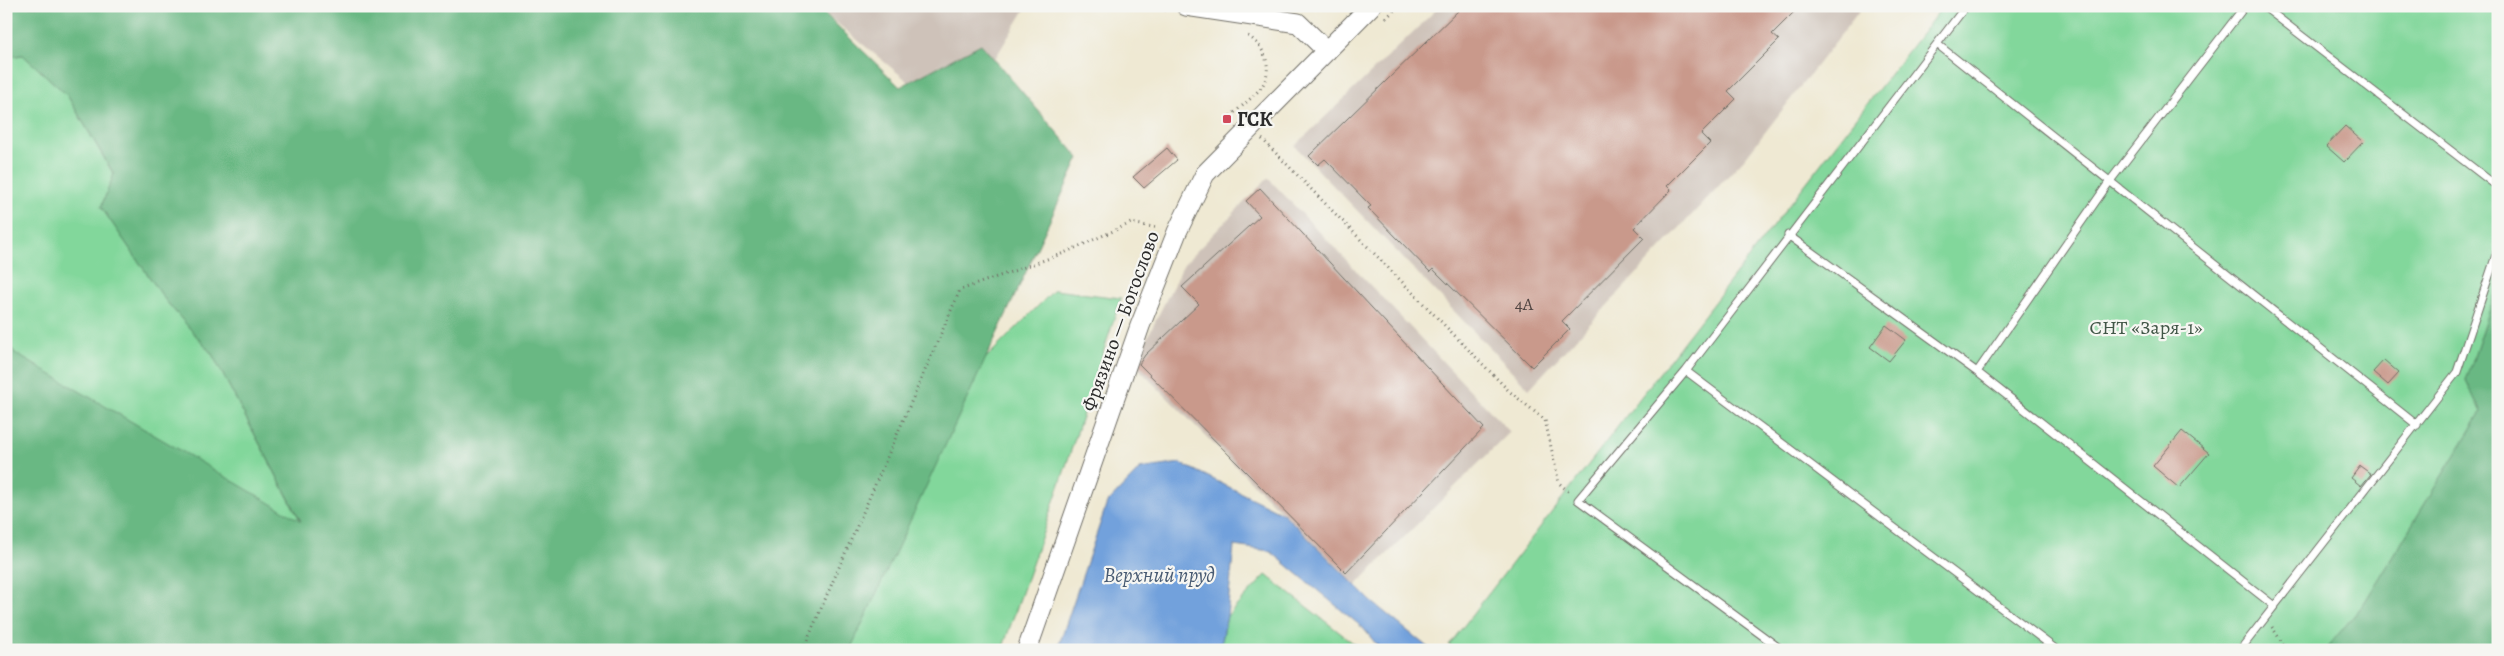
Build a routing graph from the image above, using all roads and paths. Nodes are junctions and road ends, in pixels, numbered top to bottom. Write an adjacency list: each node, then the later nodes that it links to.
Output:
1 (1156, 6): 6 (path)
2 (1371, 6): 9 (street, Фрязино — Богослово)
3 (1966, 6): 8 (lane)
4 (2245, 6): 12 (lane)
5 (2263, 6): 13 (lane)
6 (1180, 9): 9 (street)
7 (1240, 32): 10 (path)
8 (1937, 44): 12 (lane); 15 (lane)
9 (1327, 51): 11 (street, Фрязино — Богослово)
10 (1227, 119)
11 (1251, 128): 14 (street, Фрязино — Богослово); 20 (path)
12 (2110, 181): 18 (lane); 19 (lane)
13 (2498, 187)
14 (1177, 232): 23 (path); 24 (street, Фрязино — Богослово)
15 (1788, 235): 17 (lane); 18 (lane)
16 (2498, 249): 19 (lane)
17 (1686, 370): 20 (lane); 26 (lane)
18 (1977, 372): 21 (lane)
19 (2416, 425): 21 (lane)
20 (1578, 500): 25 (lane)
21 (2273, 605): 22 (lane)
22 (2265, 616): 27 (lane); 28 (path)
23 (803, 650)
24 (1027, 650)
25 (1782, 650)
26 (2057, 650)
27 (2240, 650)
28 (2287, 650)

